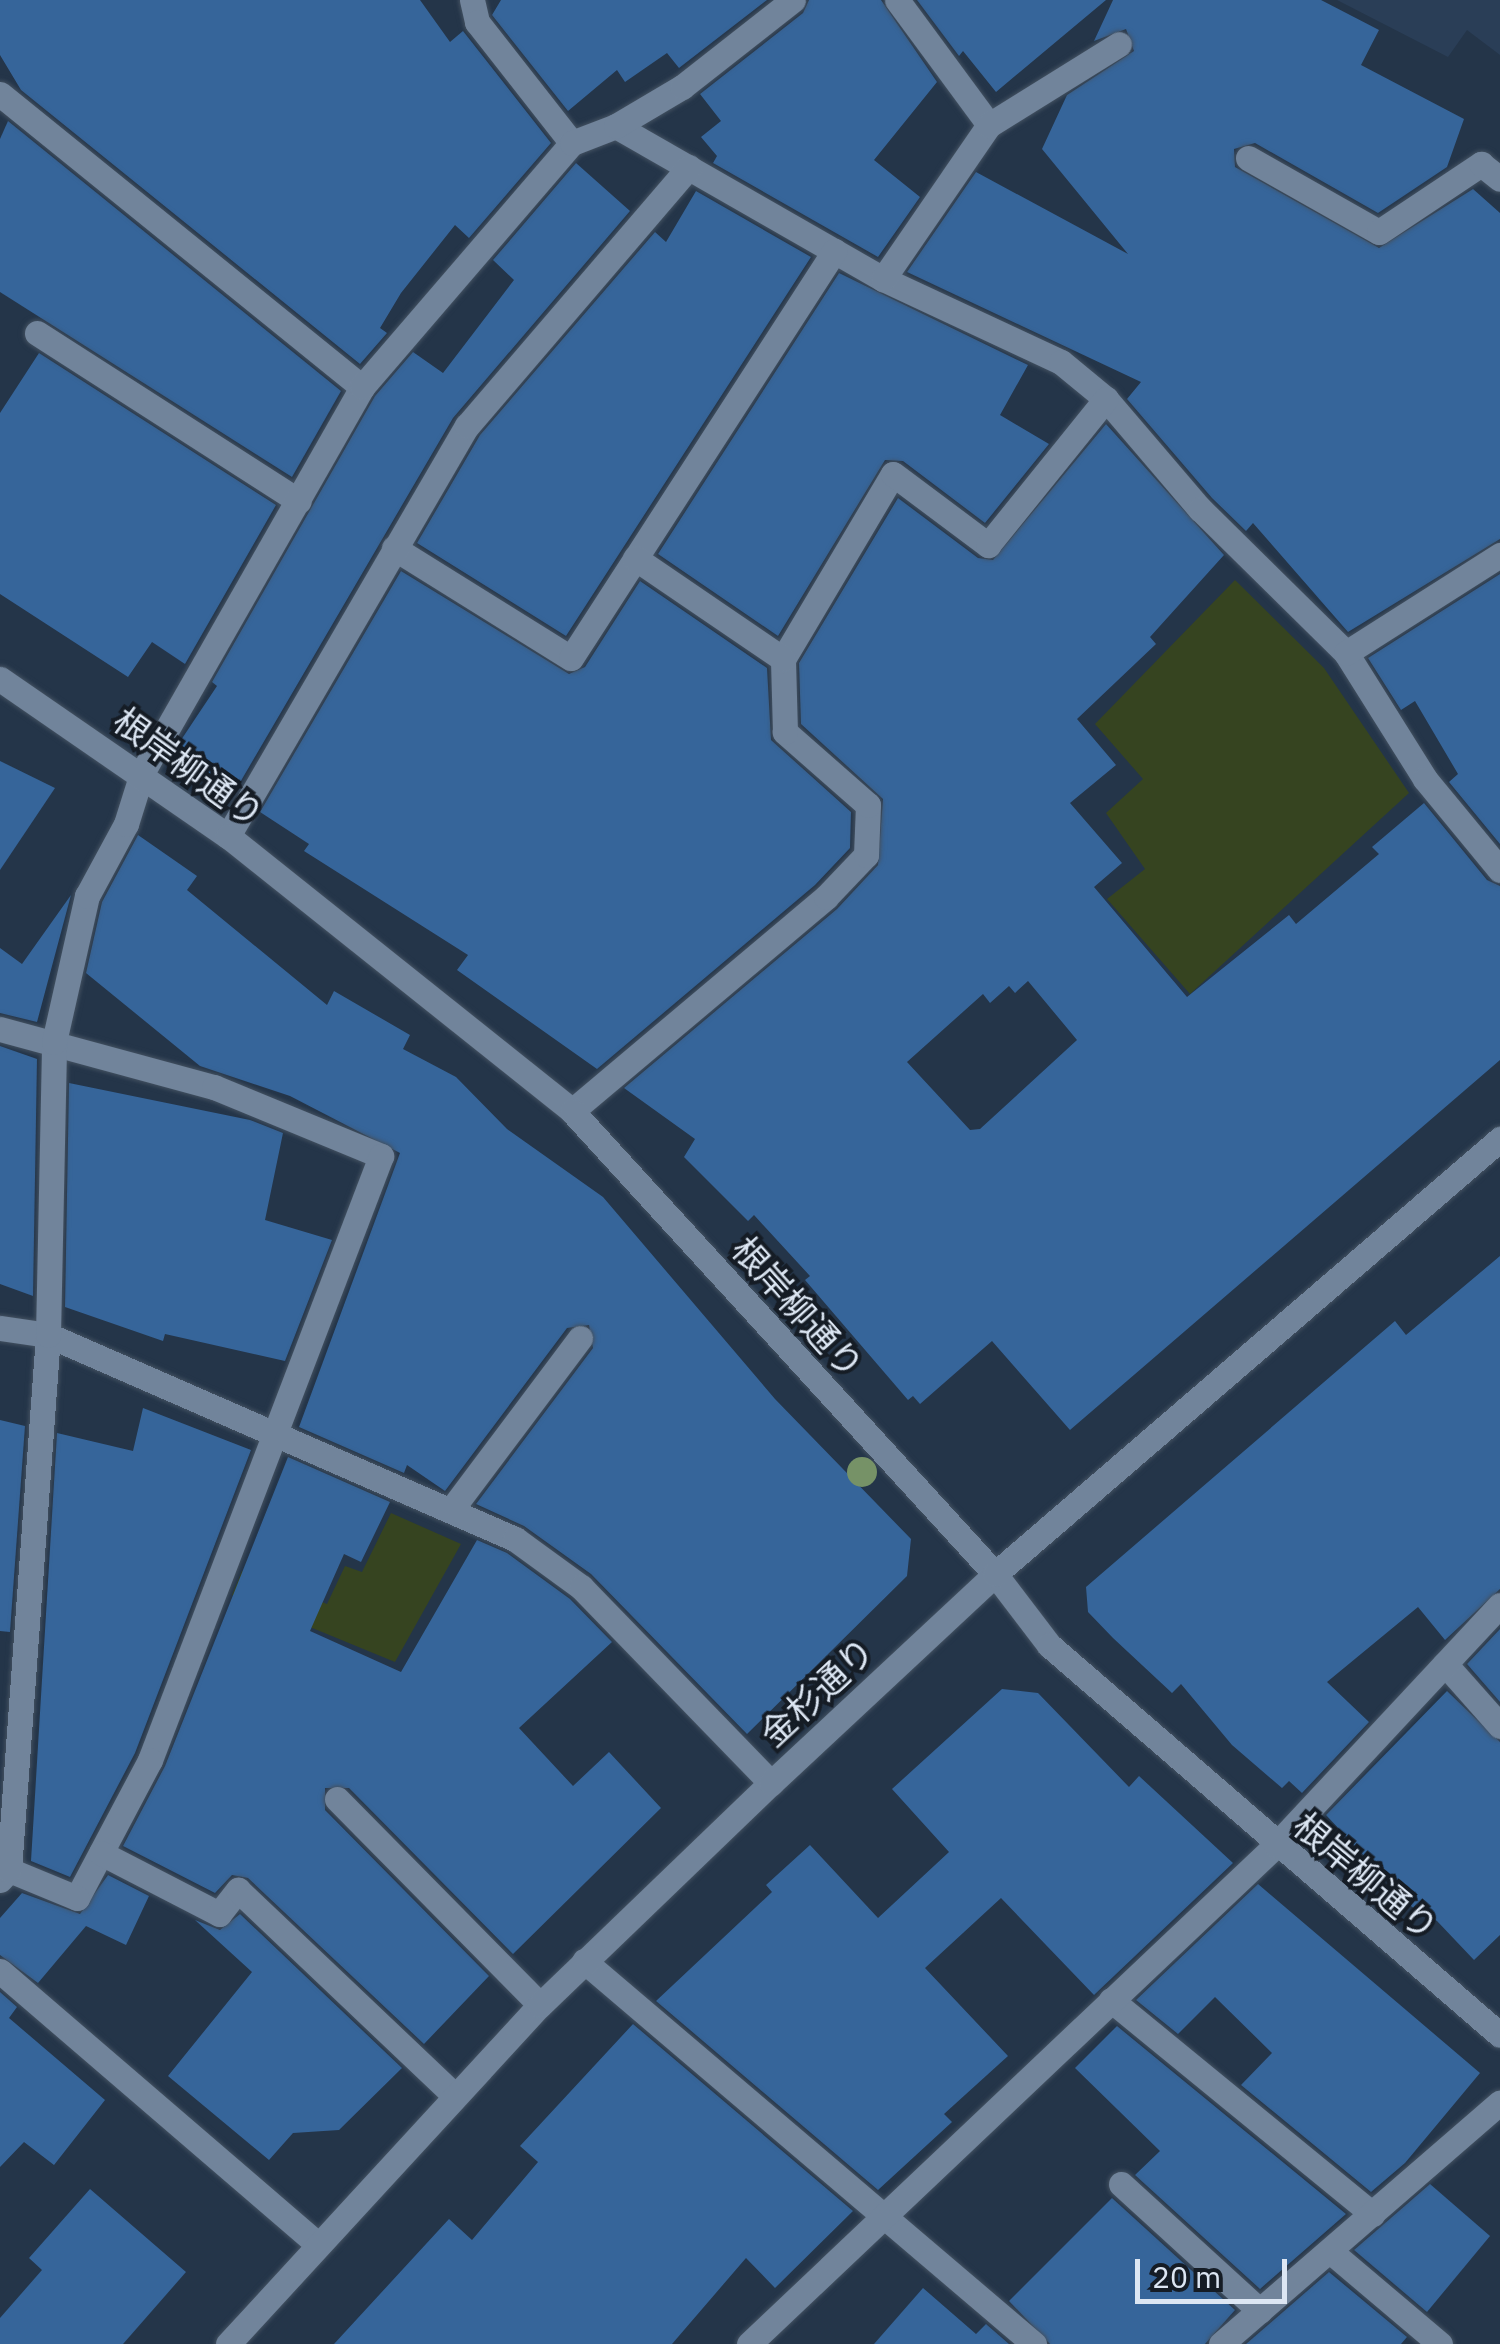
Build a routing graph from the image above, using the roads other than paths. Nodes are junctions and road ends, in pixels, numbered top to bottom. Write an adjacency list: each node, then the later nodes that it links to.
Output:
1 (472, 0): 8 (street)
2 (793, 0): 7 (street)
3 (897, 0): 6 (street)
4 (1118, 44): 6 (street)
5 (0, 94): 15 (street)
6 (989, 124): 13 (street)
7 (616, 126): 8 (street); 10 (street)
8 (572, 143): 15 (street)
9 (1248, 158): 11 (street)
10 (689, 167): 12 (street); 18 (street)
11 (1500, 178)
12 (834, 250): 13 (street); 20 (street)
13 (884, 279): 16 (street)
14 (37, 332): 17 (street)
15 (362, 387): 17 (street)
16 (1106, 399): 21 (street); 22 (street)
17 (299, 501): 24 (street)
18 (394, 548): 20 (street); 25 (street)
19 (1500, 556): 21 (street)
20 (635, 558): 22 (street)
21 (1346, 653): 26 (street)
22 (784, 659): 29 (street)
23 (0, 679): 24 (street, 根岸柳通り)
24 (142, 773): 25 (street, 根岸柳通り); 28 (street)
25 (228, 836): 29 (street, 根岸柳通り)
26 (1500, 870)
27 (0, 1029): 28 (street)
28 (54, 1042): 32 (street); 34 (street)
29 (572, 1111): 36 (street, 根岸柳通り)
30 (1500, 1139): 36 (street, 金杉通り)
31 (0, 1328): 32 (street)
32 (48, 1335): 34 (street); 44 (street)
33 (580, 1338): 35 (street)
34 (278, 1435): 35 (street); 43 (street)
35 (450, 1510): 40 (street)
36 (994, 1574): 40 (street, 金杉通り); 42 (street, 根岸柳通り)
37 (1500, 1605): 38 (street)
38 (1444, 1664): 39 (street); 42 (street)
39 (1500, 1726)
40 (771, 1783): 45 (street, 金杉通り)
41 (337, 1799): 48 (street)
42 (1276, 1845): 47 (street); 49 (street, 根岸柳通り)
43 (101, 1853): 44 (street); 50 (street)
44 (4, 1875)
45 (584, 1961): 48 (street, 金杉通り); 54 (street)
46 (0, 1972): 55 (street)
47 (1112, 2000): 53 (street); 54 (street)
48 (540, 2006): 50 (street, 金杉通り)
49 (1500, 2035)
50 (455, 2096): 55 (street, 金杉通り)
51 (1500, 2102): 53 (street)
52 (1121, 2184): 57 (street)
53 (1372, 2214): 56 (street)
54 (882, 2216): 59 (street); 60 (street)
55 (315, 2242): 58 (street, 金杉通り)
56 (1330, 2251): 57 (street); 62 (street)
57 (1260, 2310): 61 (street)
58 (228, 2344)
59 (750, 2344)
60 (1034, 2344)
61 (1221, 2344)
62 (1440, 2344)

